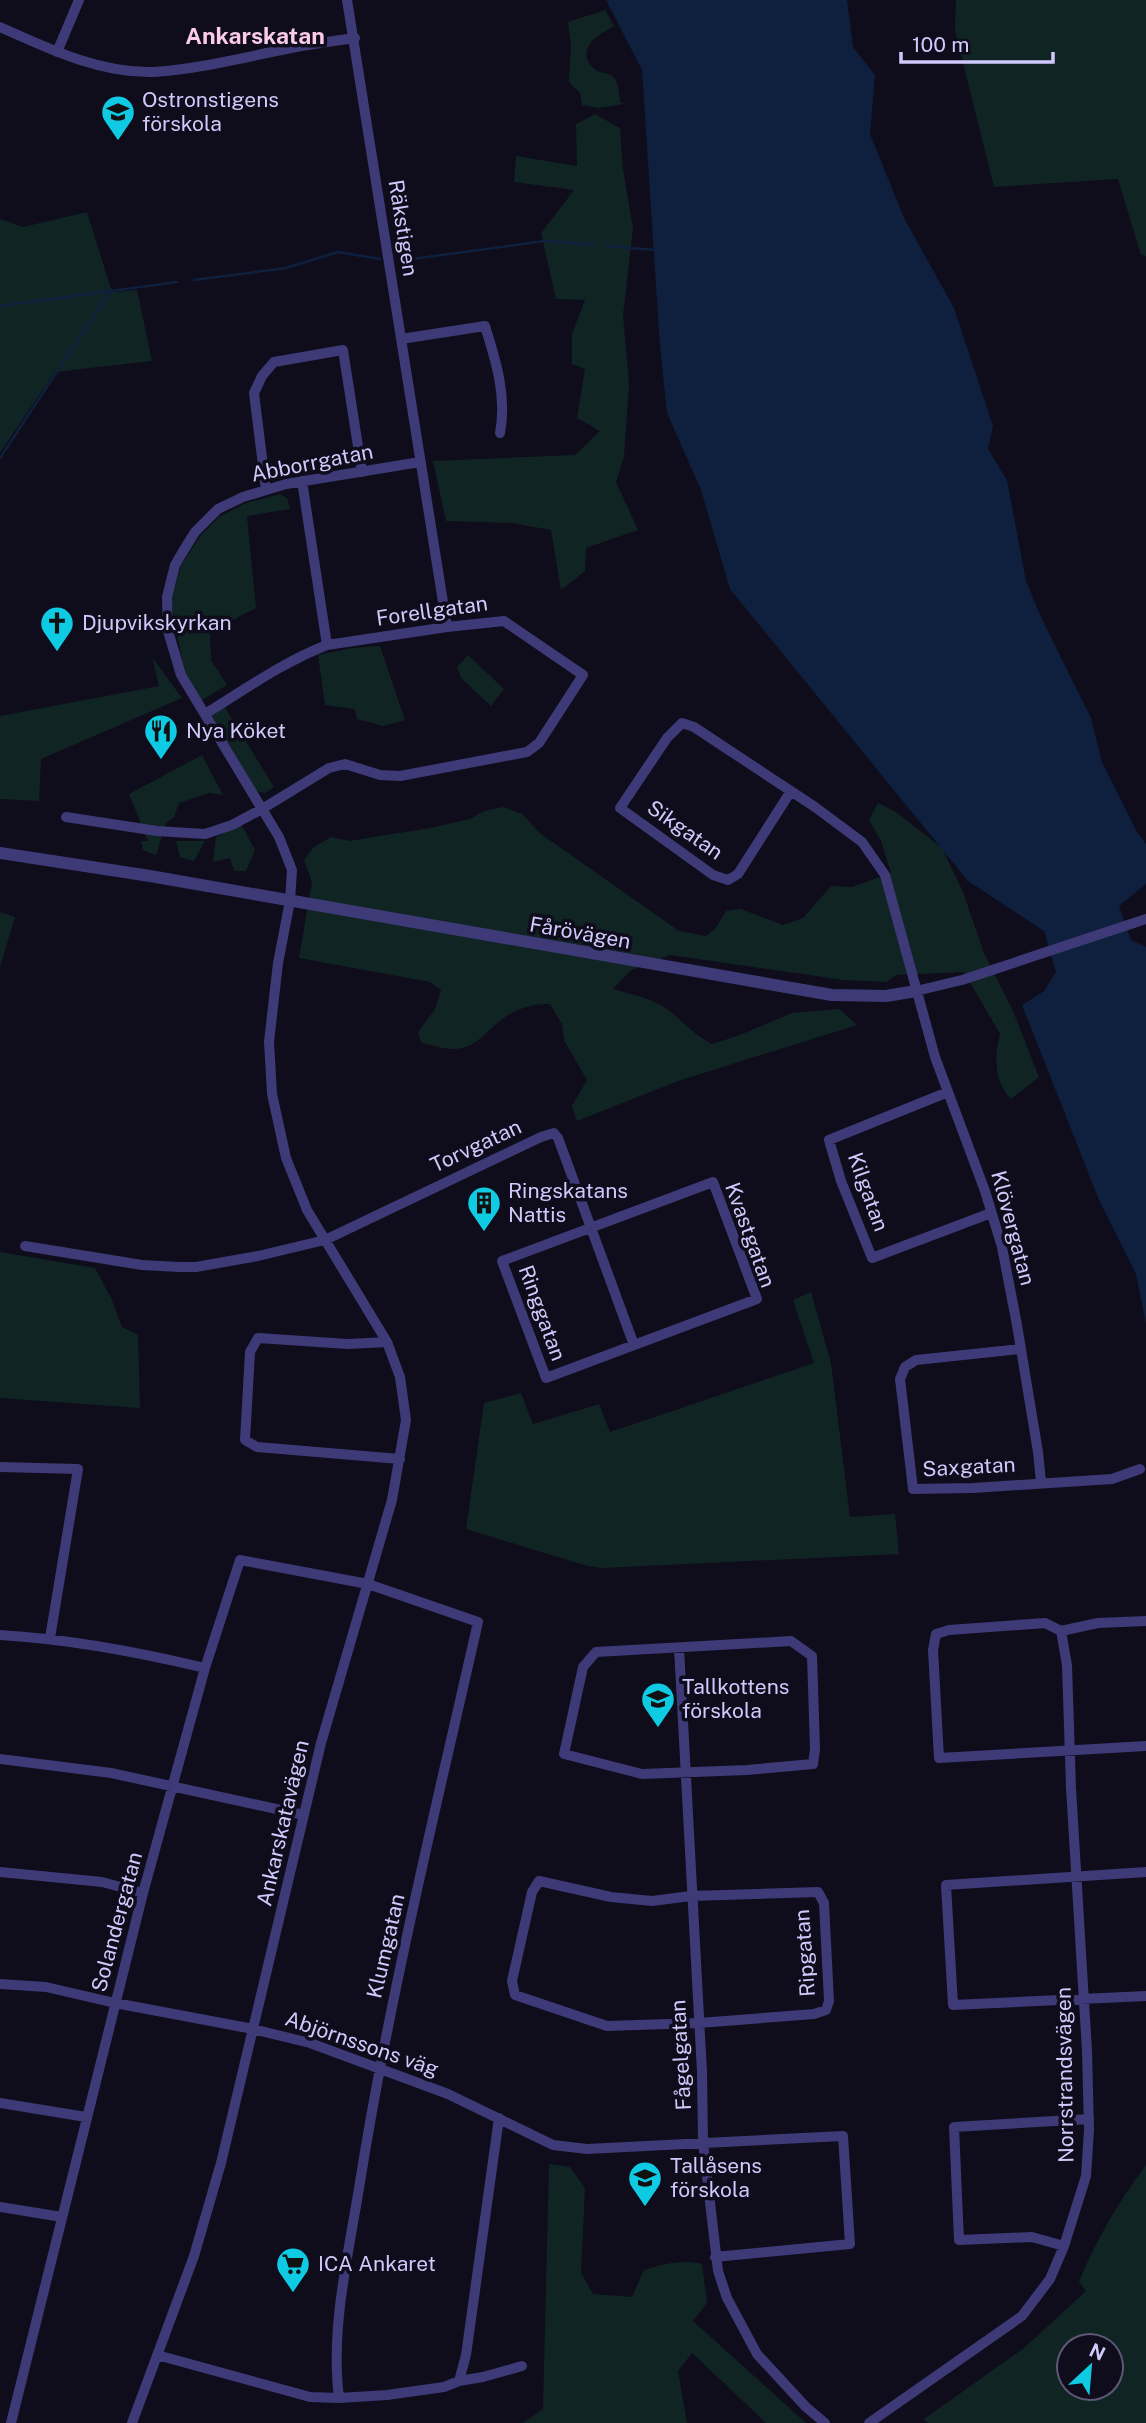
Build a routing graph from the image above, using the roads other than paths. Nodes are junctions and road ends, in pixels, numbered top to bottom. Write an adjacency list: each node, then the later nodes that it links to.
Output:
1 (79, 0): 5 (street)
2 (347, 0): 4 (street, Räkstigen)
3 (0, 27): 5 (street)
4 (355, 38): 5 (street); 6 (street, Räkstigen)
5 (57, 52)
6 (401, 339): 7 (street); 8 (street, Räkstigen)
7 (500, 433)
8 (420, 462): 9 (street, Abborrgatan); 12 (street, Räkstigen)
9 (362, 472): 10 (street, Abborrgatan); 11 (street)
10 (302, 481): 11 (street, Abborrgatan); 13 (street)
11 (266, 490): 14 (street, Abborrgatan)
12 (447, 627): 13 (street, Forellgatan); 16 (street, Forellgatan)
13 (327, 645): 14 (street, Forellgatan)
14 (205, 714): 16 (street, Abborrgatan)
15 (791, 791): 15 (street, Sikgatan); 21 (street, Sikgatan)
16 (262, 809): 17 (street); 19 (street, Abborrgatan)
17 (66, 817)
18 (0, 853): 19 (street, Fårövägen)
19 (290, 901): 21 (street, Fårövägen); 25 (street, Ankarskatavägen)
20 (1141, 920): 21 (street, Fårövägen)
21 (916, 991): 22 (street, Klövergatan)
22 (948, 1092): 23 (street, Klövergatan); 23 (street, Kilgatan)
23 (991, 1213): 29 (street, Klövergatan)
24 (590, 1227): 25 (street, Torvgatan); 28 (street, Torvgatan); 28 (street, Ringgatan); 28 (street, Kvastgatan)
25 (325, 1240): 26 (street); 27 (street, Ankarskatavägen)
26 (25, 1246)
27 (387, 1342): 30 (street, Ankarskatavägen); 30 (street)
28 (634, 1345)
29 (1021, 1349): 33 (street, Klövergatan); 33 (street, Saxgatan)
30 (400, 1459): 34 (street, Ankarskatavägen)
31 (0, 1467): 38 (street)
32 (1140, 1469): 33 (street, Saxgatan)
33 (1041, 1482)
34 (368, 1584): 40 (street, Solandergatan); 46 (street, Ankarskatavägen); 58 (street, Klumgatan)
35 (1146, 1621): 36 (street)
36 (1061, 1631): 42 (street, Norrstrandsvägen); 42 (street)
37 (0, 1635): 38 (street)
38 (50, 1638): 40 (street)
39 (679, 1648): 44 (street, Fågelgatan); 44 (street); 44 (street)
40 (205, 1668): 45 (street, Solandergatan)
41 (1146, 1746): 42 (street)
42 (1070, 1750): 49 (street, Norrstrandsvägen)
43 (0, 1759): 45 (street)
44 (685, 1773): 51 (street, Fågelgatan)
45 (175, 1785): 46 (street); 50 (street, Solandergatan)
46 (304, 1815): 57 (street, Ankarskatavägen)
47 (0, 1872): 50 (street)
48 (1146, 1872): 49 (street)
49 (1077, 1875): 54 (street, Norrstrandsvägen); 54 (street)
50 (143, 1893): 55 (street, Solandergatan)
51 (691, 1896): 56 (street, Fågelgatan); 56 (street, Ripgatan); 56 (street)
52 (0, 1984): 55 (street, Abjörnssons väg)
53 (1146, 1996): 54 (street)
54 (1084, 1999): 62 (street, Norrstrandsvägen)
55 (115, 2003): 57 (street, Abjörnssons väg); 60 (street, Solandergatan)
56 (699, 2024): 63 (street, Fågelgatan)
57 (252, 2029): 58 (street, Abjörnssons väg); 68 (street, Ankarskatavägen)
58 (379, 2067): 61 (street, Abjörnssons väg); 71 (street, Klumgatan)
59 (0, 2103): 60 (street)
60 (86, 2117): 65 (street, Solandergatan)
61 (499, 2118): 63 (street, Abjörnssons väg); 70 (street)
62 (1088, 2119): 66 (street, Norrstrandsvägen); 66 (street)
63 (703, 2142): 67 (street, Fågelgatan); 67 (street, Abjörnssons väg)
64 (0, 2207): 65 (street)
65 (62, 2217): 72 (street, Solandergatan)
66 (1064, 2246): 75 (street, Norrstrandsvägen)
67 (715, 2257): 74 (street, Fågelgatan)
68 (157, 2355): 71 (street); 73 (street, Ankarskatavägen)
69 (522, 2367): 70 (street)
70 (459, 2381): 71 (street)
71 (339, 2399)
72 (11, 2423)
73 (132, 2423)
74 (825, 2423)
75 (869, 2423)

